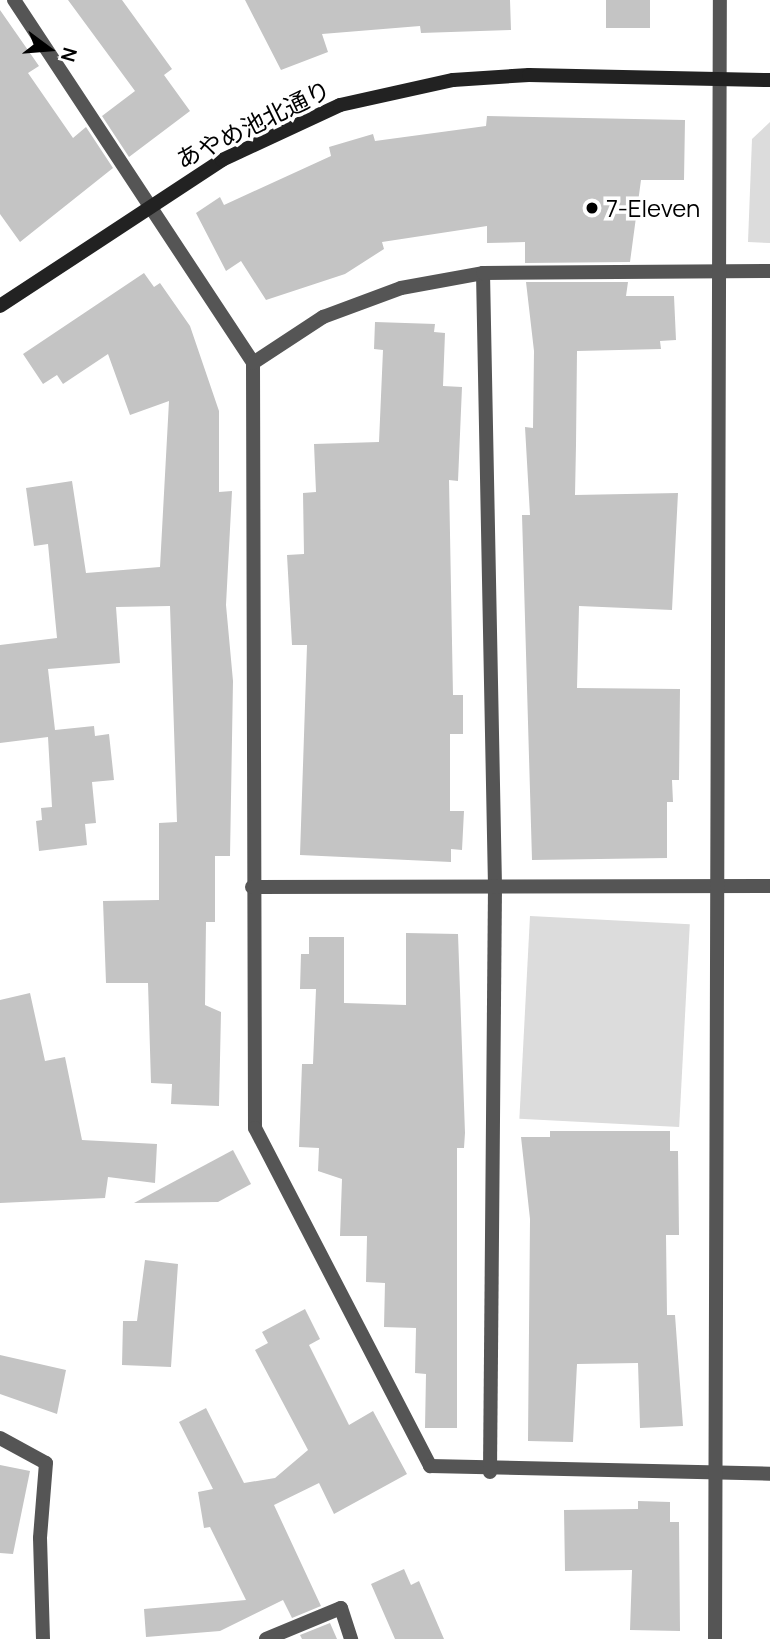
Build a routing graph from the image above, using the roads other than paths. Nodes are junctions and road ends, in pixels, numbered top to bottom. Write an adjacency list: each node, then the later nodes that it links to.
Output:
1 (14, 0): 5 (street)
2 (720, 0): 3 (street)
3 (720, 80): 4 (street, あやめ池北通り); 5 (street, あやめ池北通り); 6 (street)
4 (770, 80)
5 (148, 205): 9 (street, あやめ池北通り); 10 (street)
6 (720, 269): 7 (street); 8 (street); 11 (street)
7 (770, 271)
8 (483, 273): 10 (street); 14 (street)
9 (0, 306)
10 (253, 362): 13 (street)
11 (719, 886): 12 (street); 14 (street); 17 (street)
12 (770, 886)
13 (252, 887): 14 (street); 16 (street)
14 (495, 887): 16 (street)
15 (0, 1438): 19 (street)
16 (490, 1472): 17 (street)
17 (719, 1474): 18 (street); 22 (street)
18 (770, 1474)
19 (43, 1639)
20 (267, 1639): 21 (street)
21 (351, 1639)
22 (715, 1639)

